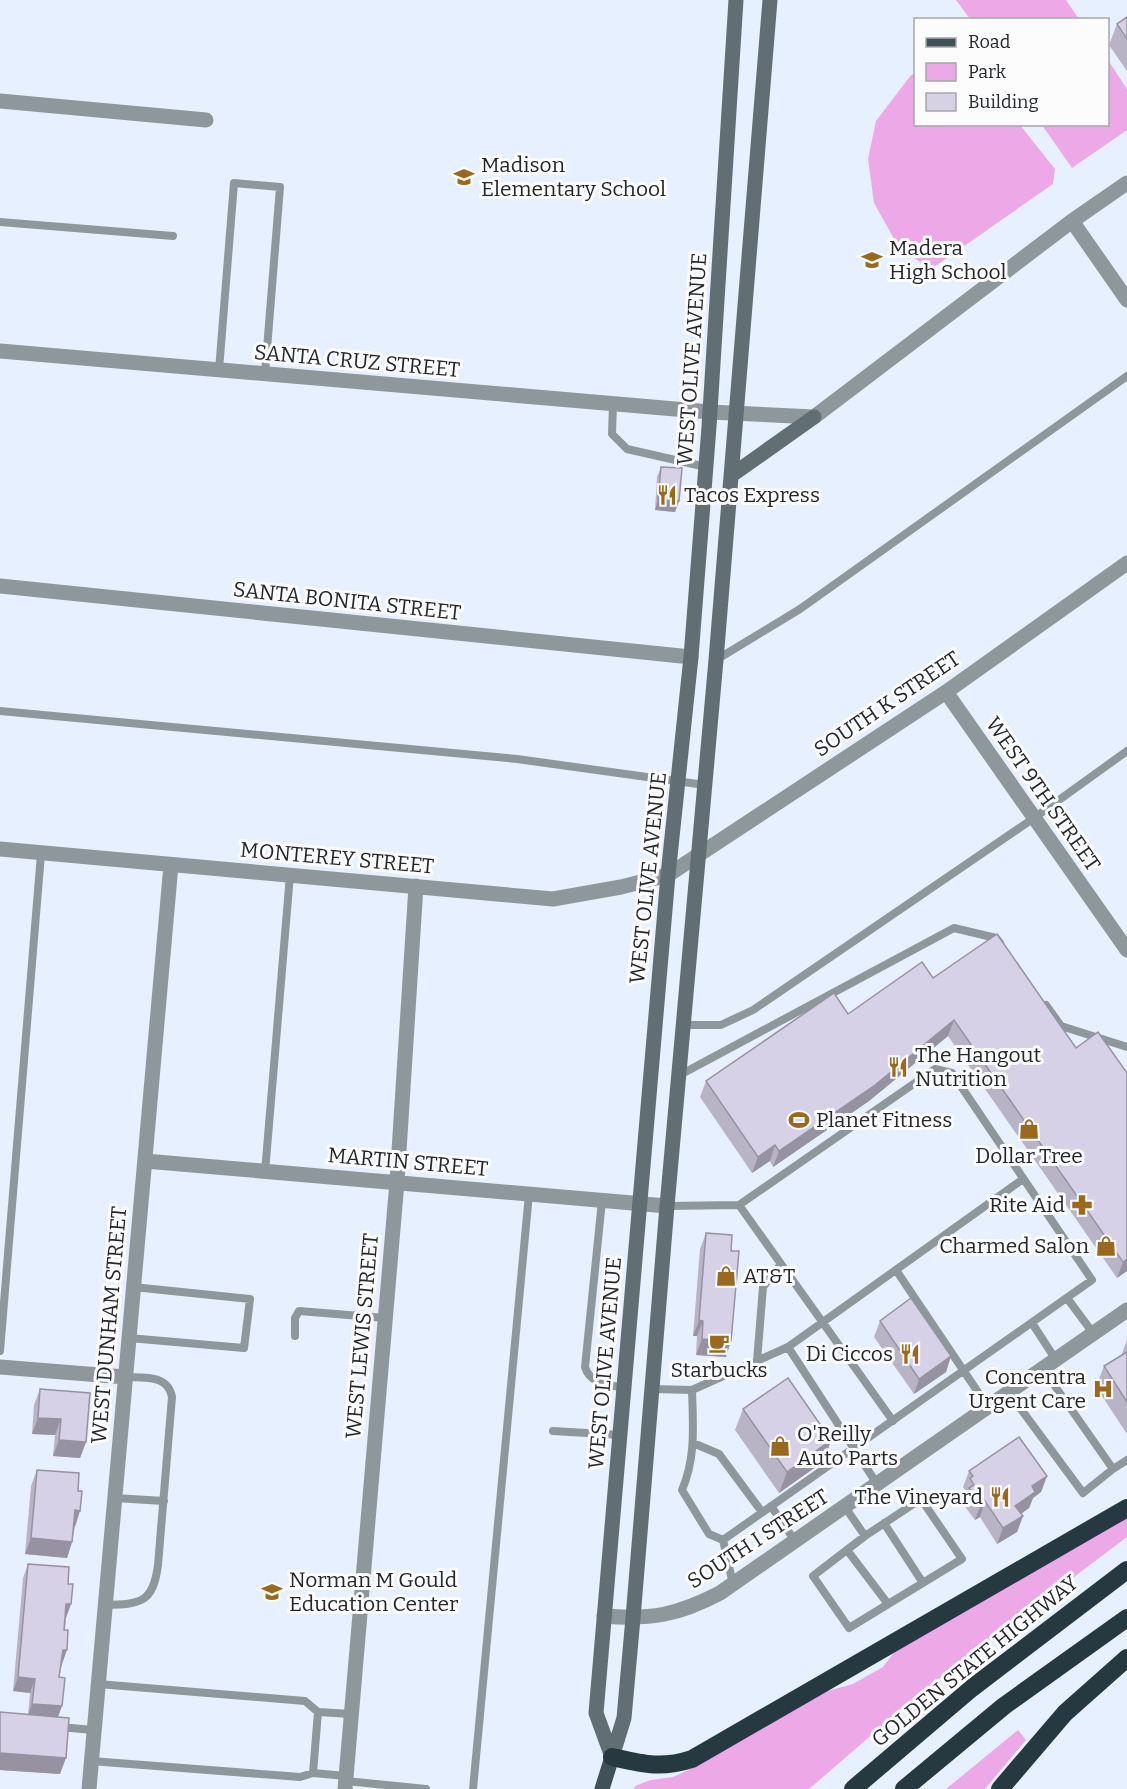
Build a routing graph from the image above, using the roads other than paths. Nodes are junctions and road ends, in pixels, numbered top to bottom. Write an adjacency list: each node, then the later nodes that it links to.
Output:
1 (736, 0): 15 (main road, WEST OLIVE AVENUE)
2 (770, 0): 16 (main road)
3 (0, 101): 4 (street)
4 (206, 120)
5 (1127, 183): 6 (street)
6 (1072, 221): 9 (street); 17 (street)
7 (0, 222): 8 (lane)
8 (173, 236)
9 (1127, 300)
10 (0, 351): 11 (street, SANTA CRUZ STREET)
11 (219, 370): 12 (street, SANTA CRUZ STREET); 12 (lane)
12 (265, 374): 14 (street, SANTA CRUZ STREET)
13 (1127, 376): 23 (lane)
14 (613, 404): 15 (street, SANTA CRUZ STREET); 18 (lane)
15 (710, 412): 16 (street, SANTA CRUZ STREET); 18 (main road, WEST OLIVE AVENUE)
16 (737, 414): 17 (street, SANTA CRUZ STREET); 19 (main road)
17 (814, 417): 19 (main road)
18 (706, 467): 22 (main road, WEST OLIVE AVENUE)
19 (732, 475): 23 (main road)
20 (1127, 563): 24 (street, SOUTH K STREET)
21 (0, 586): 22 (street, SANTA BONITA STREET)
22 (691, 657): 27 (main road, WEST OLIVE AVENUE)
23 (716, 660): 28 (main road)
24 (946, 692): 29 (street, WEST 9TH STREET); 32 (street, SOUTH K STREET)
25 (0, 711): 27 (lane)
26 (1127, 752): 29 (lane)
27 (678, 781): 28 (lane); 35 (main road, WEST OLIVE AVENUE)
28 (705, 785): 32 (main road)
29 (1034, 818): 37 (street, WEST 9TH STREET); 40 (lane)
30 (0, 849): 31 (street, MONTEREY STREET)
31 (41, 854): 33 (street, MONTEREY STREET); 64 (lane)
32 (699, 854): 35 (street, SOUTH K STREET); 40 (main road)
33 (171, 865): 34 (street, MONTEREY STREET); 43 (street, WEST DUNHAM STREET)
34 (290, 875): 36 (street, MONTEREY STREET); 44 (lane)
35 (668, 875): 36 (street, MONTEREY STREET); 49 (main road, WEST OLIVE AVENUE)
36 (416, 886): 46 (street, WEST LEWIS STREET)
37 (1125, 942)
38 (1003, 946): 42 (lane)
39 (1042, 999): 41 (lane)
40 (683, 1025): 42 (main road)
41 (1127, 1047)
42 (678, 1076): 51 (main road)
43 (145, 1161): 44 (street, MARTIN STREET); 54 (street, WEST DUNHAM STREET)
44 (265, 1172): 46 (street, MARTIN STREET)
45 (1023, 1179): 50 (lane); 53 (lane); 55 (lane)
46 (397, 1182): 47 (street, MARTIN STREET); 57 (street, WEST LEWIS STREET)
47 (530, 1194): 48 (street, MARTIN STREET); 115 (lane)
48 (602, 1201): 49 (street, MARTIN STREET); 71 (lane)
49 (639, 1204): 51 (street, MARTIN STREET); 71 (main road, WEST OLIVE AVENUE)
50 (739, 1205): 51 (lane); 52 (lane)
51 (667, 1206): 72 (main road)
52 (781, 1264): 58 (lane); 66 (lane)
53 (896, 1270): 58 (lane); 69 (lane)
54 (133, 1287): 62 (street, WEST DUNHAM STREET); 62 (lane)
55 (1067, 1298): 59 (lane); 60 (lane)
56 (1127, 1310): 60 (street, SOUTH I STREET)
57 (385, 1318): 61 (lane); 106 (street, WEST LEWIS STREET)
58 (823, 1322): 63 (lane); 76 (lane)
59 (1032, 1323): 65 (lane); 69 (lane)
60 (1093, 1334): 65 (street, SOUTH I STREET)
61 (295, 1336)
62 (129, 1338): 70 (street, WEST DUNHAM STREET)
63 (788, 1347): 66 (lane); 80 (lane)
64 (0, 1351)
65 (1056, 1360): 68 (street, SOUTH I STREET)
66 (757, 1361): 73 (lane)
67 (0, 1367): 70 (street)
68 (1043, 1369): 74 (street, SOUTH I STREET); 82 (lane)
69 (963, 1371): 75 (lane); 76 (lane)
70 (125, 1377): 84 (street, WEST DUNHAM STREET); 85 (lane)
71 (625, 1388): 78 (main road, WEST OLIVE AVENUE)
72 (652, 1389): 73 (lane); 101 (main road)
73 (692, 1390): 79 (lane)
74 (1009, 1393): 75 (street, SOUTH I STREET); 82 (lane)
75 (988, 1407): 83 (street, SOUTH I STREET)
76 (893, 1420): 80 (lane)
77 (553, 1431): 78 (lane)
78 (620, 1435): 100 (main road, WEST OLIVE AVENUE)
79 (693, 1443): 89 (lane); 92 (lane)
80 (855, 1447): 83 (lane); 86 (lane)
81 (1127, 1461): 82 (lane)
82 (1113, 1469)
83 (877, 1484): 87 (street, SOUTH I STREET)
84 (115, 1498): 85 (lane); 99 (street, WEST DUNHAM STREET)
85 (164, 1501): 99 (lane)
86 (771, 1506): 89 (lane); 93 (lane)
87 (845, 1507): 91 (lane); 93 (street, SOUTH I STREET)
88 (1127, 1508): 109 (highway)
89 (762, 1512): 92 (lane)
90 (884, 1523): 91 (lane); 96 (lane); 96 (lane)
91 (865, 1536): 94 (lane)
92 (723, 1540): 97 (lane)
93 (795, 1541): 97 (street, SOUTH I STREET)
94 (847, 1550): 98 (lane); 98 (lane)
95 (1127, 1570): 117 (highway, GOLDEN STATE HIGHWAY)
96 (923, 1583): 98 (lane)
97 (733, 1584): 101 (street, SOUTH I STREET)
98 (888, 1604)
99 (105, 1605): 104 (street, WEST DUNHAM STREET)
100 (604, 1616): 101 (street, SOUTH I STREET); 109 (main road, WEST OLIVE AVENUE)
101 (633, 1618): 109 (main road)
102 (1127, 1618): 118 (highway)
103 (1127, 1658): 119 (highway)
104 (98, 1684): 105 (lane); 108 (street, WEST DUNHAM STREET)
105 (318, 1712): 106 (lane); 111 (lane)
106 (351, 1714): 112 (street, WEST LEWIS STREET)
107 (47, 1726): 108 (lane)
108 (94, 1730): 110 (street, WEST DUNHAM STREET)
109 (612, 1757): 116 (main road)
110 (91, 1761): 111 (lane); 113 (street, WEST DUNHAM STREET)
111 (313, 1773): 112 (lane)
112 (346, 1782): 114 (lane)
113 (89, 1789)
114 (426, 1789)
115 (473, 1789)
116 (602, 1789)
117 (853, 1789)
118 (904, 1789)
119 (1000, 1789)

